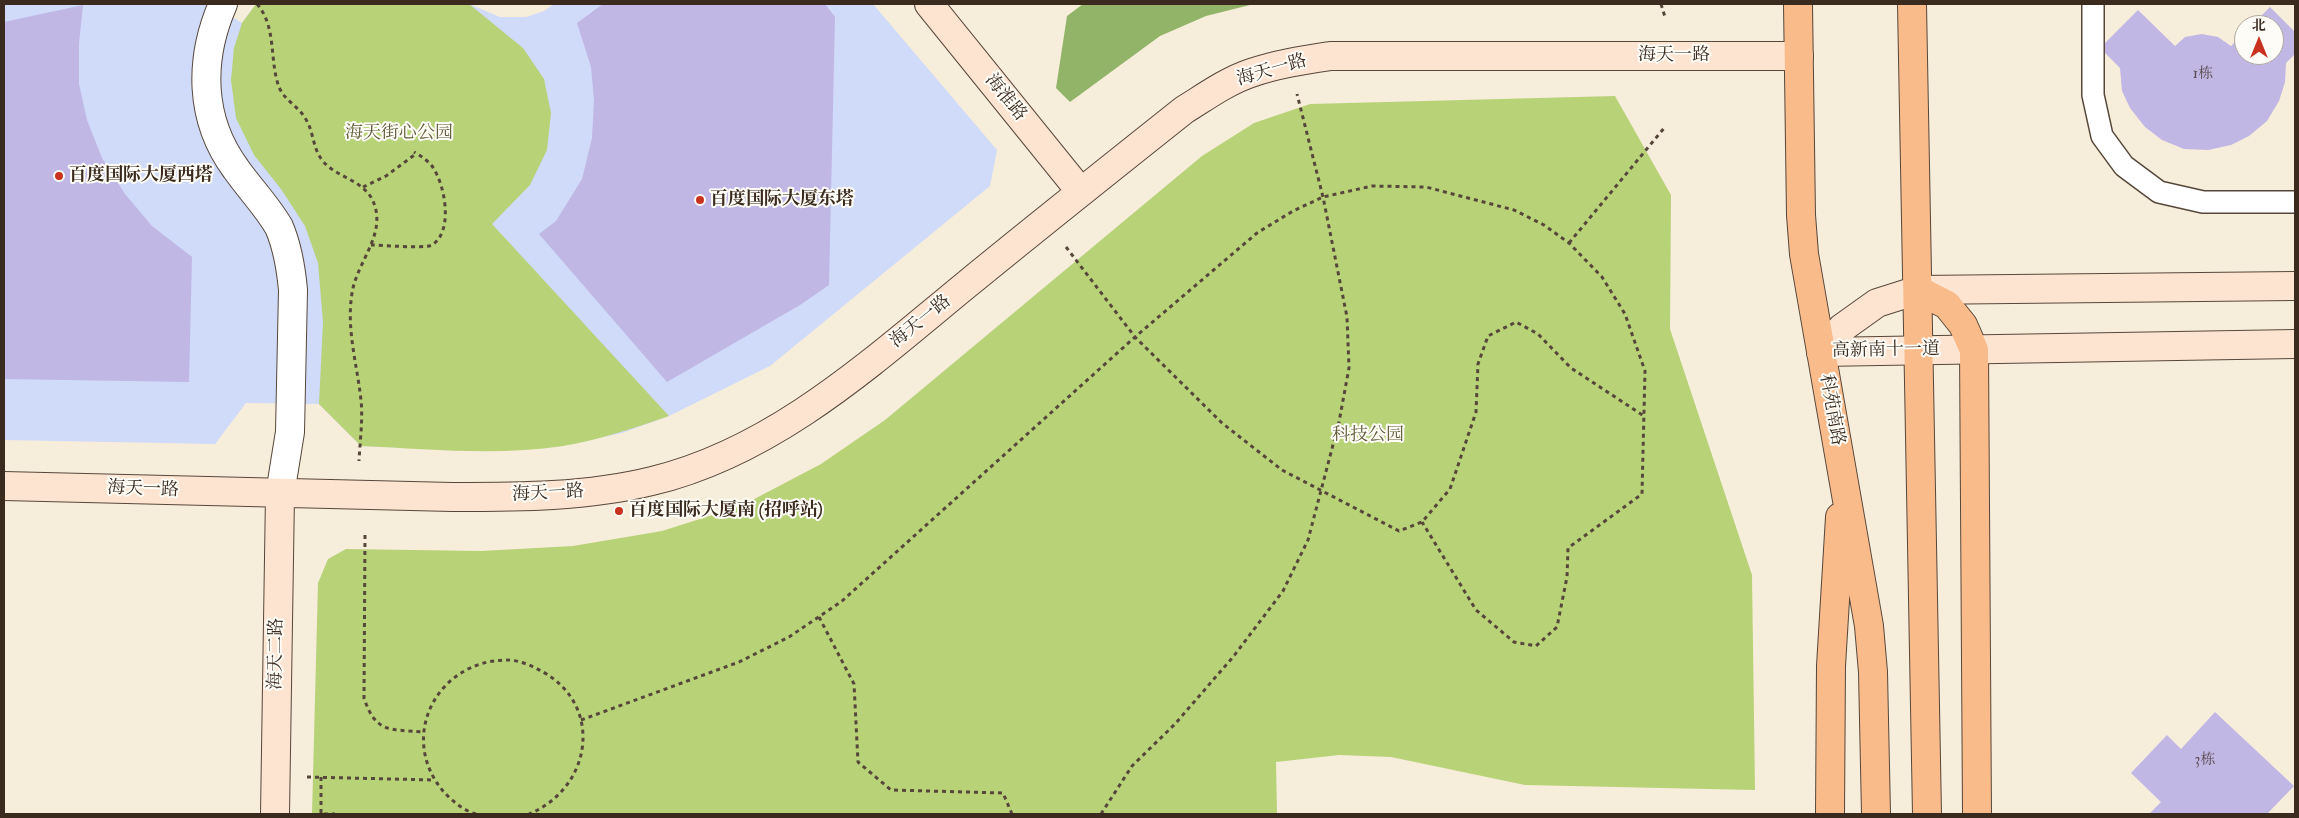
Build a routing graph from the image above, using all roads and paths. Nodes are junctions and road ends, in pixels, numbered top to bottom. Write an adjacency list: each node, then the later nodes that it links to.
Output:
1 (223, 4): 31 (street)
2 (257, 4): 12 (path)
3 (929, 4): 13 (street, 海淮路)
4 (1662, 4): 8 (path)
5 (1798, 4): 9 (main road, 科苑南路)
6 (1912, 4): 20 (main road)
7 (2093, 4): 15 (lane)
8 (1665, 17)
9 (1799, 56): 13 (street, 海天一路); 25 (main road, 科苑南路)
10 (1296, 89): 14 (path)
11 (1665, 127): 16 (path)
12 (363, 187): 17 (path); 17 (path)
13 (1080, 192): 31 (street, 海天一路)
14 (1323, 196): 16 (path); 21 (path); 30 (path)
15 (2295, 202)
16 (1569, 243): 26 (path)
17 (371, 244): 27 (path)
18 (1066, 246): 21 (path)
19 (2295, 286): 20 (street, 高新南十一道)
20 (1918, 290): 23 (main road); 24 (main road); 25 (street, 高新南十一道)
21 (1135, 337): 30 (path); 34 (path)
22 (2295, 344): 24 (street, 高新南十一道)
23 (1919, 350): 24 (street, 高新南十一道); 25 (street, 高新南十一道); 49 (main road)
24 (1974, 350): 50 (main road)
25 (1821, 352): 28 (main road, 科苑南路)
26 (1644, 416): 32 (path); 32 (path)
27 (359, 461)
28 (1842, 470): 47 (main road); 48 (main road, 科苑南路)
29 (4, 486): 31 (street, 海天一路)
30 (1322, 489): 32 (path); 46 (path)
31 (280, 494): 40 (street, 海天二路)
32 (1422, 522)
33 (365, 536): 36 (path)
34 (819, 617): 35 (path); 45 (path)
35 (580, 720): 36 (path); 44 (path)
36 (424, 732): 39 (path)
37 (321, 777): 41 (path)
38 (347, 778): 39 (path)
39 (434, 780): 42 (path)
40 (275, 814)
41 (335, 814)
42 (471, 814): 43 (path)
43 (476, 814)
44 (529, 814)
45 (1012, 814)
46 (1101, 814)
47 (1830, 814)
48 (1876, 814)
49 (1926, 814)
50 (1977, 814)

